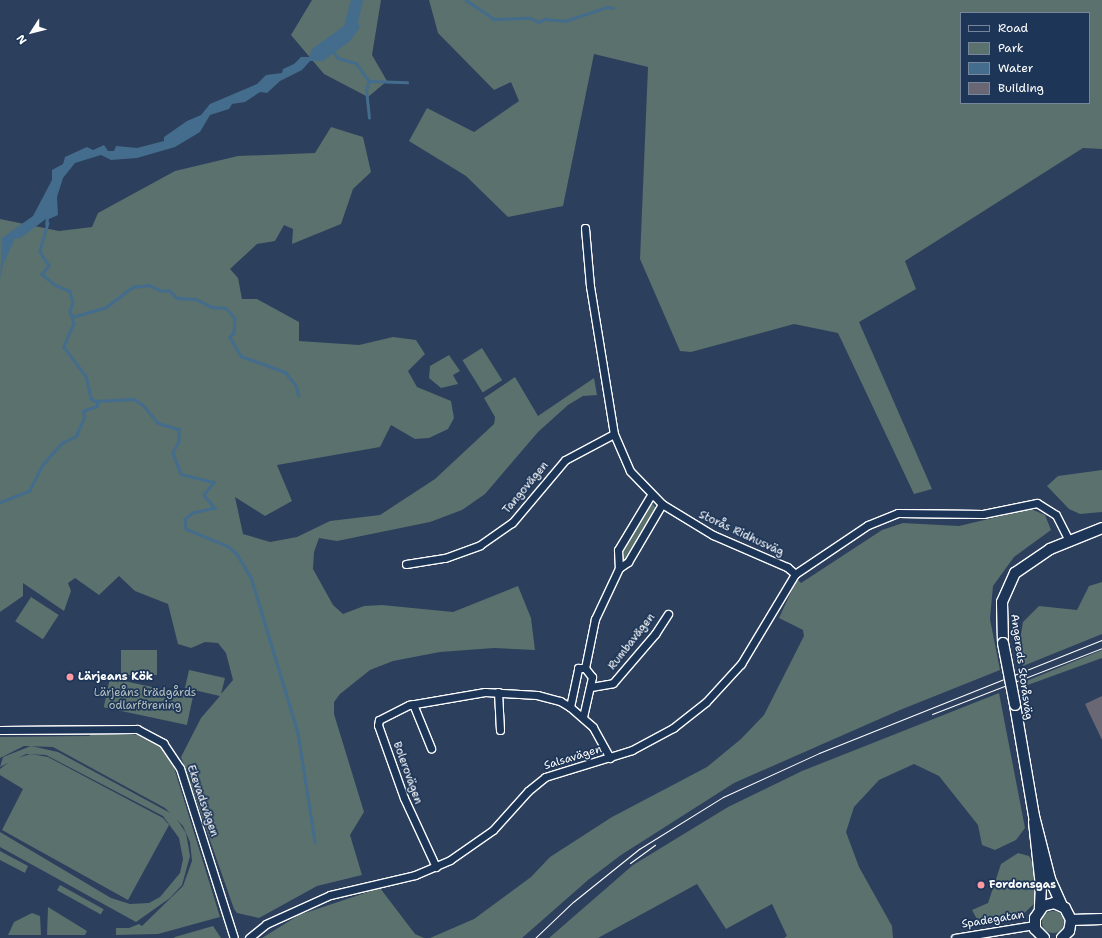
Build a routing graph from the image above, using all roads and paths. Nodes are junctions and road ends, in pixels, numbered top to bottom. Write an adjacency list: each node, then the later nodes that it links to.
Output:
1 (585, 228): 2 (street, Storås Ridhusväg)
2 (614, 434): 3 (street, Storås Ridhusväg); 7 (street, Tangovägen)
3 (651, 495): 4 (street, Storås Ridhusväg); 8 (street)
4 (662, 504): 8 (street); 9 (street, Storås Ridhusväg)
5 (1102, 528): 6 (street, Angereds Storåsväg)
6 (1069, 541): 9 (street); 21 (street, Angereds Storåsväg, bridge)
7 (406, 564)
8 (619, 568): 11 (street)
9 (795, 574): 20 (street, Salsavägen)
10 (668, 614): 12 (street, Rumbavägen)
11 (585, 668): 12 (street); 15 (street)
12 (591, 687): 16 (street)
13 (498, 692): 14 (street, Bolerovägen); 15 (street, Bolerovägen); 18 (street)
14 (413, 704): 19 (street); 22 (street, Bolerovägen)
15 (570, 707): 16 (street)
16 (583, 716): 20 (street)
17 (0, 730): 29 (street, Ekevadsvägen)
18 (500, 730)
19 (432, 748)
20 (610, 758): 22 (street, Salsavägen)
21 (1034, 816): 23 (street, Angereds Storåsväg); 24 (street, Angereds Storåsväg)
22 (436, 867): 30 (street, Salsavägen)
23 (1062, 906): 24 (street); 26 (street, Angereds Storåsväg)
24 (1040, 908): 27 (street, Angereds Storåsväg)
25 (1102, 919): 26 (street)
26 (1071, 920): 28 (street)
27 (1034, 925): 31 (street, Spadegatan); 32 (street)
28 (1064, 937)
29 (234, 938)
30 (249, 938)
31 (955, 938)
32 (1044, 938)

